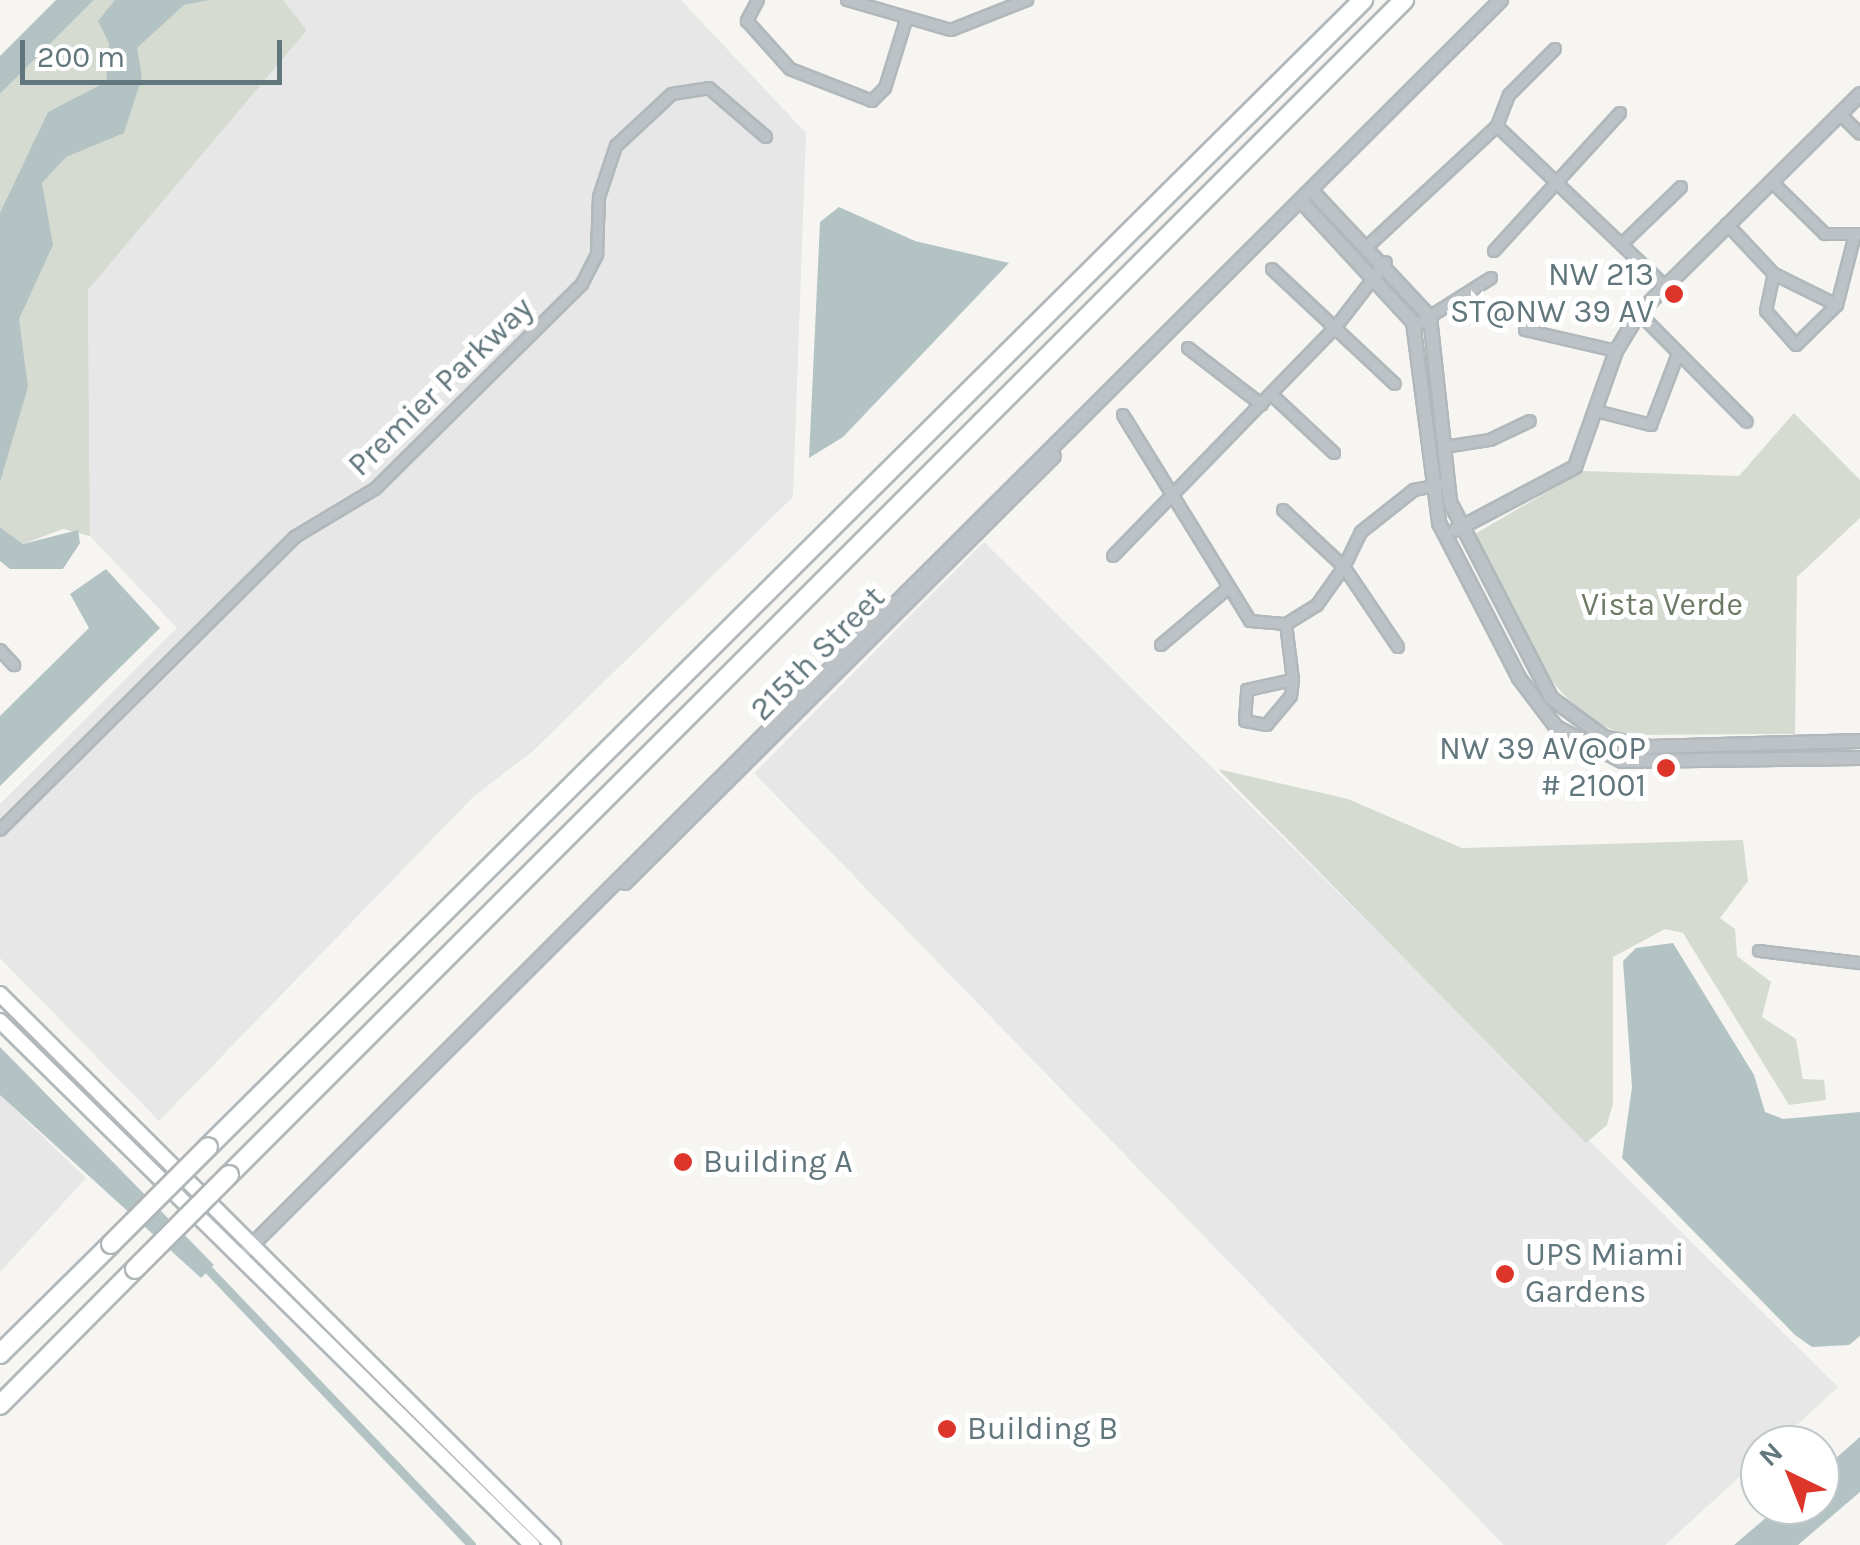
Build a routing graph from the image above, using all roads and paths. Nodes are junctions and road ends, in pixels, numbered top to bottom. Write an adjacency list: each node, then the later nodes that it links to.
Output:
1 (758, 0): 7 (street)
2 (848, 0): 7 (street)
3 (1027, 0): 7 (street)
4 (1363, 0): 71 (highway, bridge)
5 (1404, 0): 72 (highway, bridge)
6 (1501, 0): 18 (street, 215th Street)
7 (906, 20)
8 (1555, 49): 12 (street)
9 (1860, 94): 11 (street)
10 (1620, 113): 16 (street)
11 (1840, 114): 13 (street); 15 (street)
12 (1496, 126): 16 (street); 22 (street)
13 (1860, 134)
14 (766, 137): 65 (street, Premier Parkway)
15 (1771, 181): 19 (street); 20 (street)
16 (1560, 183): 21 (street); 23 (street)
17 (1680, 186): 21 (street)
18 (1307, 196): 22 (street); 27 (street); 70 (street, 215th Street)
19 (1727, 224): 26 (street); 29 (street)
20 (1857, 234): 30 (street)
21 (1622, 244): 29 (street)
22 (1369, 245): 24 (street)
23 (1494, 251)
24 (1386, 262): 27 (street); 32 (street)
25 (1272, 269): 34 (street)
26 (1774, 274): 30 (street); 30 (street)
27 (1374, 275): 33 (street); 34 (street)
28 (1491, 278): 32 (street)
29 (1664, 285): 31 (street)
30 (1837, 306)
31 (1639, 313): 37 (street); 38 (street)
32 (1430, 317): 33 (street); 46 (street)
33 (1415, 326): 49 (street)
34 (1336, 328): 39 (street); 40 (street)
35 (1525, 330): 37 (street)
36 (1188, 348): 41 (street)
37 (1616, 351): 42 (street)
38 (1678, 354): 42 (street); 45 (street)
39 (1395, 384)
40 (1272, 396): 41 (street); 47 (street)
41 (1262, 405): 50 (street)
42 (1600, 412): 52 (street)
43 (1123, 415): 50 (street)
44 (1530, 421): 46 (street)
45 (1748, 422)
46 (1444, 447): 48 (street)
47 (1334, 453)
48 (1446, 484): 49 (street); 52 (street)
49 (1430, 487): 53 (street); 55 (street)
50 (1173, 493): 54 (street); 56 (street)
51 (1282, 510): 55 (street)
52 (1460, 528): 53 (street); 63 (street)
53 (1444, 534): 64 (street)
54 (1112, 556)
55 (1344, 567): 57 (street); 59 (street)
56 (1227, 589): 57 (street); 58 (street)
57 (1286, 624): 62 (street)
58 (1161, 645)
59 (1398, 647)
60 (0, 650): 61 (street)
61 (14, 665)
62 (1293, 680): 62 (street)
63 (1860, 741)
64 (1860, 758)
65 (0, 830)
66 (1760, 951): 67 (street)
67 (1860, 963)
68 (0, 994): 70 (main road)
69 (0, 1021): 70 (main road)
70 (248, 1250): 73 (main road); 74 (main road)
71 (0, 1354)
72 (0, 1405)
73 (532, 1545)
74 (553, 1545)

